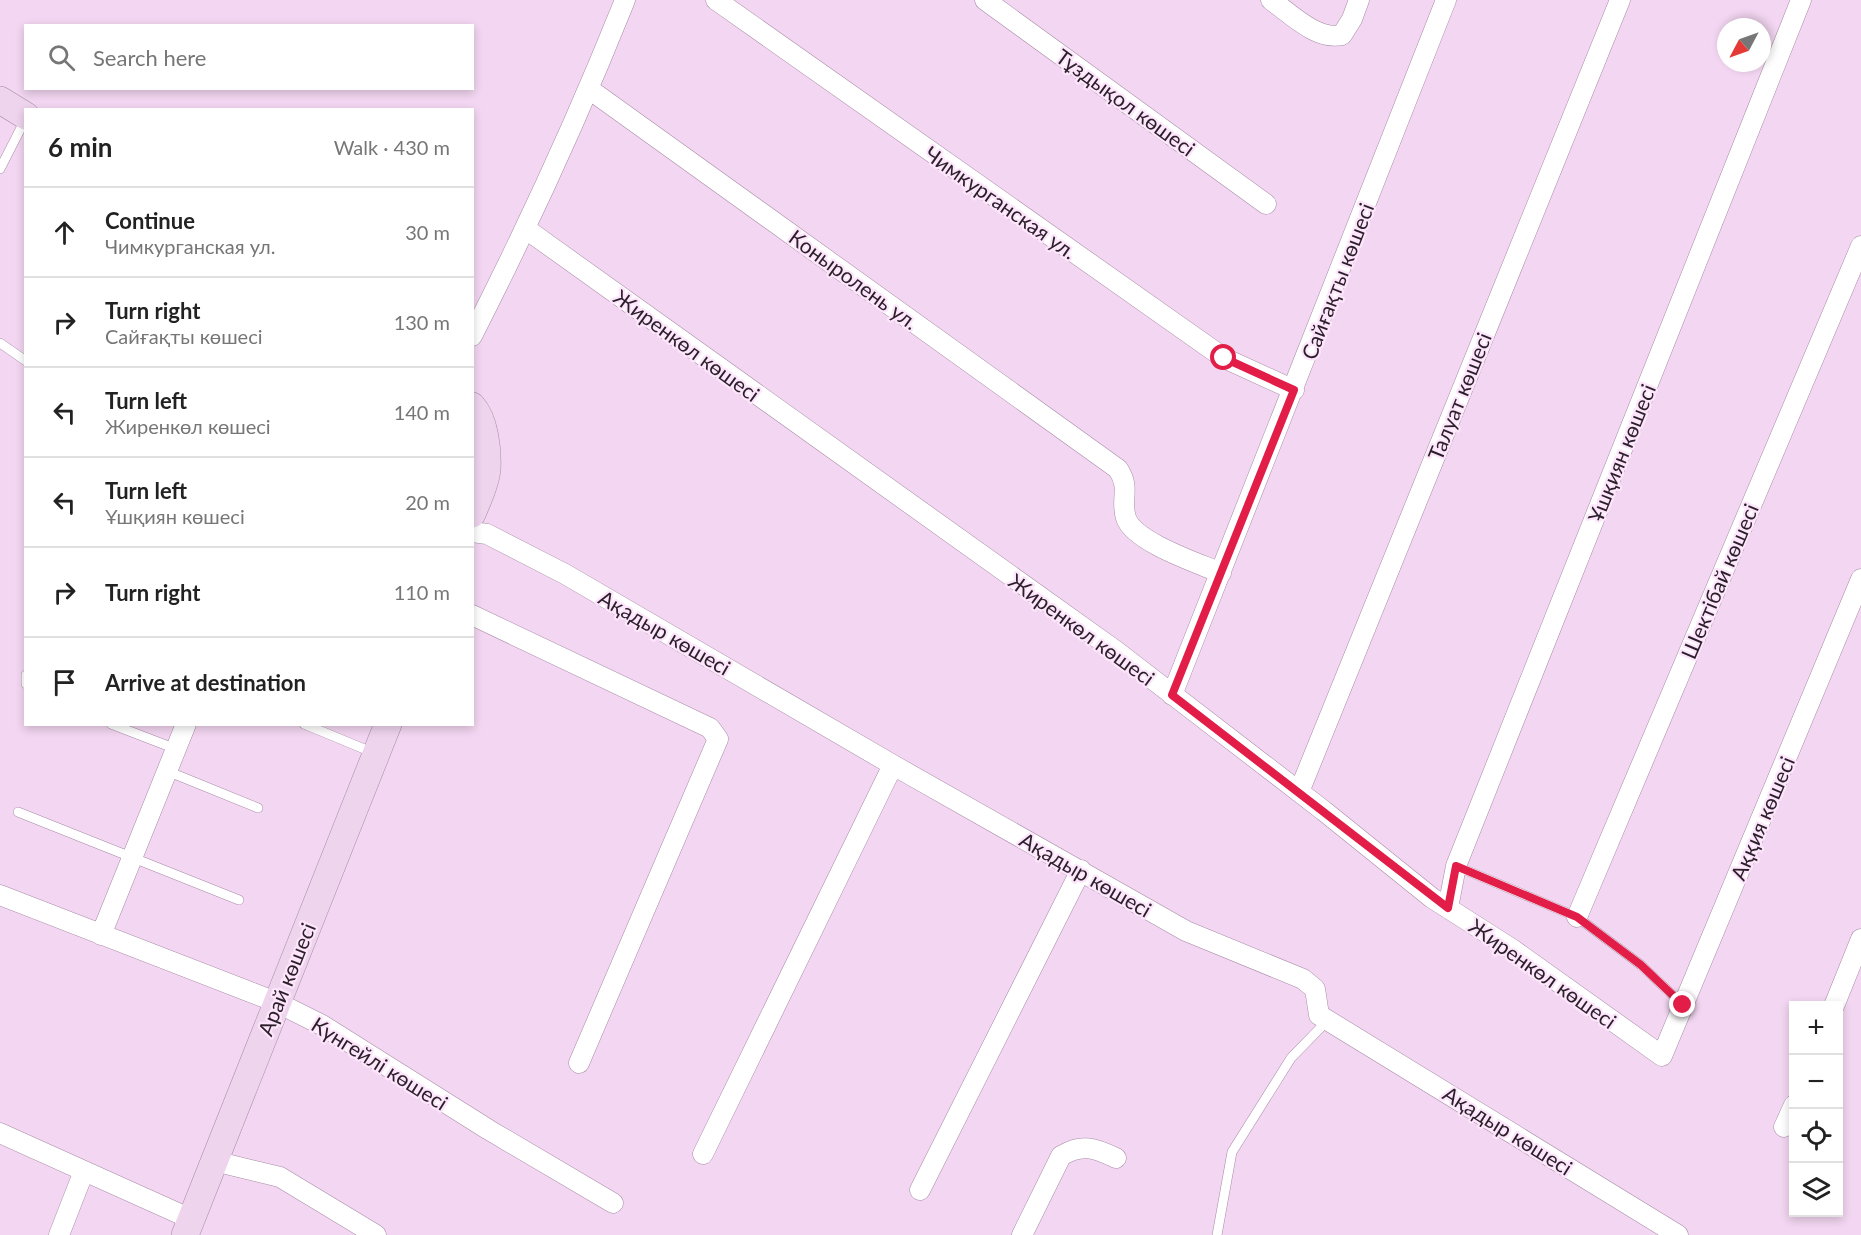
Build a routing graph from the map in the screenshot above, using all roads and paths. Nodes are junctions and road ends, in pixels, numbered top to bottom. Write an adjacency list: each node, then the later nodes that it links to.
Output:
1 (625, 0): 9 (street)
2 (716, 0): 20 (street, Чимкурганская ул.)
3 (985, 0): 14 (street, Тұздықол көшесі)
4 (1271, 0): 5 (street)
5 (1359, 0)
6 (1446, 0): 20 (street, Сайғақты көшесі)
7 (1620, 0): 36 (street, Талуат көшесі)
8 (1801, 0): 40 (street, Ұшқиян көшесі)
9 (589, 89): 15 (street); 24 (street, Коныролень ул.)
10 (0, 100): 11 (street)
11 (24, 116)
12 (24, 121): 13 (lane)
13 (0, 169)
14 (1266, 204)
15 (526, 229): 17 (street); 27 (street, Жиренкөл көшесі)
16 (1861, 246): 45 (street, Шектібай көшесі)
17 (474, 332)
18 (0, 343): 19 (lane)
19 (24, 360)
20 (1294, 390): 24 (street, Сайғақты көшесі)
21 (474, 408): 22 (street)
22 (474, 508)
23 (474, 532): 34 (street, Ақадыр көшесі)
24 (1221, 573): 27 (street, Сайғақты көшесі)
25 (1861, 579): 50 (street, Аққия көшесі)
26 (474, 616): 53 (street)
27 (1172, 695): 36 (street, Жиренкөл көшесі)
28 (116, 726): 32 (lane)
29 (185, 726): 32 (street)
30 (309, 726): 33 (lane)
31 (387, 726): 33 (street, Арай көшесі)
32 (176, 749): 35 (street)
33 (376, 754): 49 (street, Арай көшесі)
34 (893, 765): 41 (street, Ақадыр көшесі); 57 (street)
35 (167, 771): 37 (lane); 39 (street)
36 (1299, 792): 44 (street, Жиренкөл көшесі)
37 (258, 808)
38 (18, 812): 39 (lane)
39 (132, 859): 43 (lane); 46 (street)
40 (1456, 866): 44 (street, Ұшқиян көшесі); 45 (lane)
41 (1081, 870): 51 (street, Ақадыр көшесі); 61 (street)
42 (0, 895): 46 (street, Күнгейлі көшесі)
43 (239, 900)
44 (1448, 908): 52 (street, Жиренкөл көшесі)
45 (1577, 917): 50 (lane)
46 (101, 935): 49 (street, Күнгейлі көшесі)
47 (1861, 939): 48 (street)
48 (1836, 1001)
49 (276, 1002): 59 (street, Арай көшесі); 62 (street, Күнгейлі көшесі)
50 (1683, 1005): 52 (street, Аққия көшесі)
51 (1328, 1020): 67 (lane); 68 (street, Ақадыр көшесі)
52 (1662, 1056)
53 (579, 1063)
54 (1792, 1109): 55 (street)
55 (1784, 1127)
56 (0, 1133): 60 (street)
57 (703, 1154)
58 (1116, 1158): 66 (street)
59 (214, 1161): 63 (street, Арай көшесі); 65 (street)
60 (84, 1171): 63 (street); 64 (street)
61 (920, 1190)
62 (613, 1203)
63 (188, 1227)
64 (59, 1235)
65 (376, 1235)
66 (1022, 1235)
67 (1217, 1235)
68 (1678, 1235)

